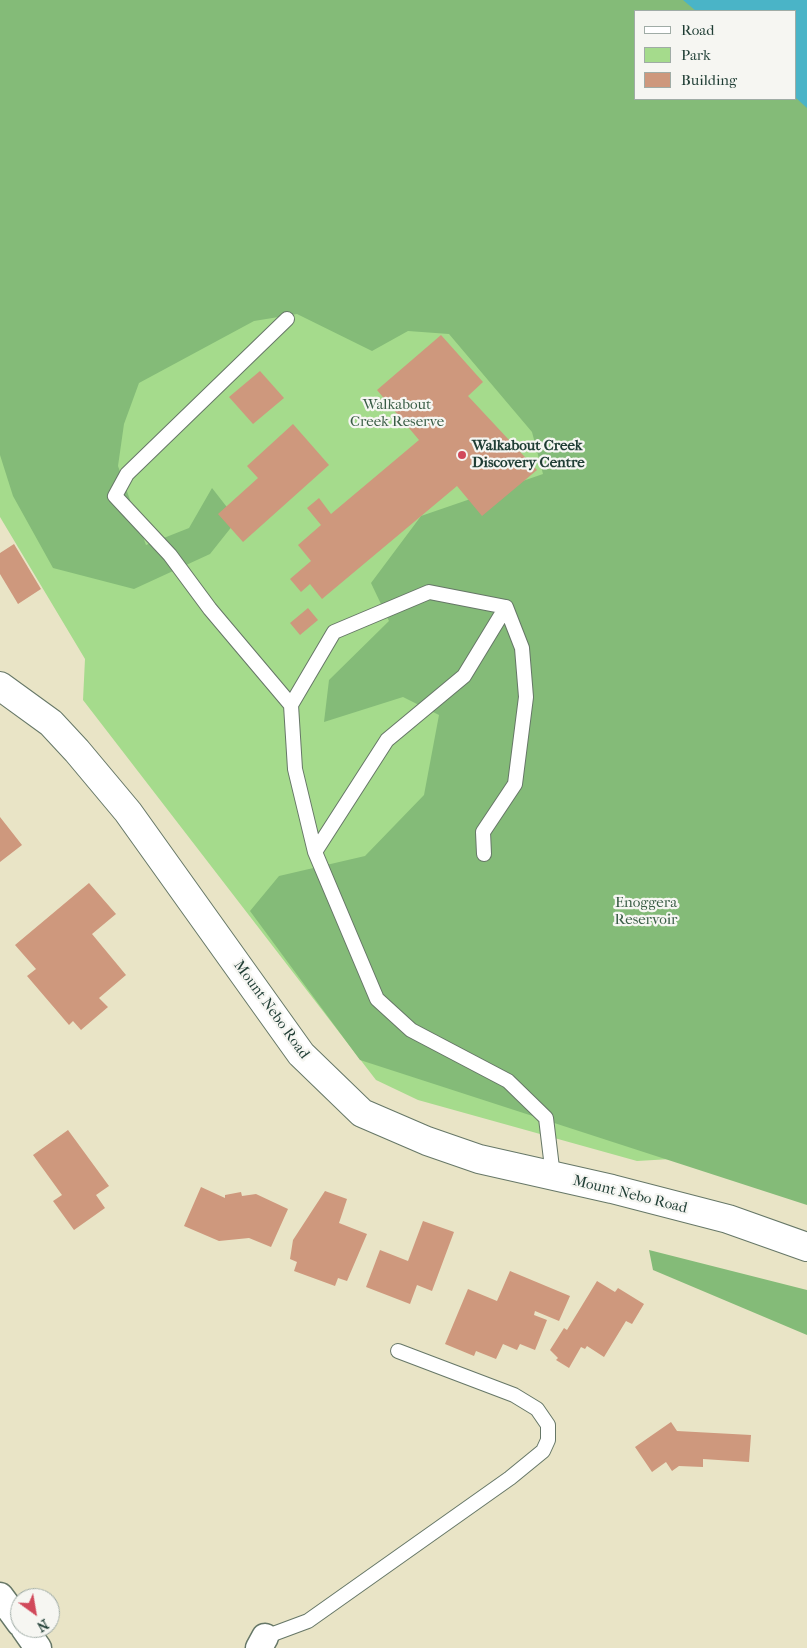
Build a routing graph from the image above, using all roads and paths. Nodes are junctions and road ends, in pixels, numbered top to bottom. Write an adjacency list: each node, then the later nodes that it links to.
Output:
1 (287, 319): 4 (lane)
2 (506, 607): 4 (lane); 5 (lane); 6 (lane)
3 (0, 686): 7 (main road, Mount Nebo Road)
4 (291, 705): 5 (lane)
5 (315, 852): 7 (lane)
6 (484, 854)
7 (553, 1176): 8 (main road, Mount Nebo Road)
8 (807, 1248)
9 (398, 1351): 12 (lane)
10 (0, 1596): 11 (street)
11 (10, 1610)
12 (262, 1643)

